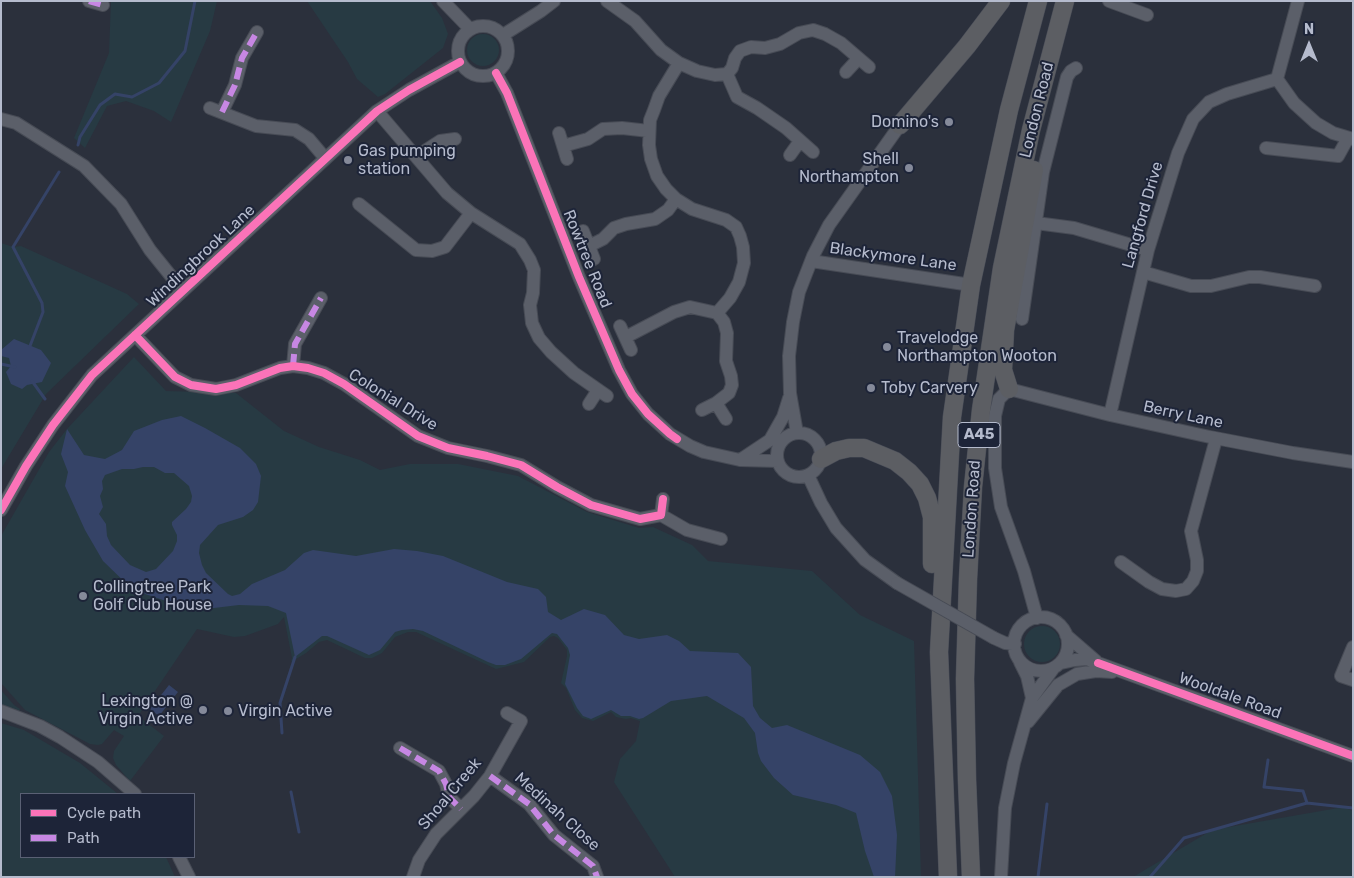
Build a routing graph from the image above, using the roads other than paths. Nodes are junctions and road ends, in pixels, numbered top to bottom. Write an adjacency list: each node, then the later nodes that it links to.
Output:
1 (89, 1): 10 (street)
2 (443, 1): 12 (street)
3 (554, 1): 14 (street)
4 (607, 1): 18 (street)
5 (1001, 1): 27 (highway)
6 (1038, 1): 50 (highway, London Road / A45)
7 (1065, 1): 15 (highway, London Road / A45)
8 (1109, 1): 11 (street)
9 (1298, 1): 24 (street)
10 (104, 4)
11 (1147, 15)
12 (470, 29): 14 (street); 17 (street)
13 (257, 32): 38 (street)
14 (503, 35): 21 (street)
15 (1054, 44): 59 (highway); 102 (highway, London Road / A45)
16 (858, 59): 19 (street); 22 (street); 23 (street)
17 (460, 62): 21 (street); 25 (street, Windingbrook Lane)
18 (679, 63): 23 (street); 28 (street)
19 (869, 67)
20 (1076, 68): 43 (street)
21 (496, 72): 69 (street, Rowtree Road)
22 (846, 72)
23 (727, 74): 32 (street)
24 (1278, 79): 30 (street); 46 (street, Langford Drive)
25 (377, 111): 37 (street); 38 (street, Windingbrook Lane)
26 (1, 119): 52 (street)
27 (900, 125): 48 (street)
28 (649, 131): 33 (street); 40 (street)
29 (559, 133): 33 (street)
30 (1350, 138): 34 (street)
31 (455, 139): 37 (street)
32 (800, 141): 35 (street); 36 (street)
33 (563, 146): 39 (street)
34 (1266, 148)
35 (813, 152)
36 (790, 155)
37 (417, 156): 42 (street)
38 (325, 158): 52 (street, Windingbrook Lane)
39 (567, 159)
40 (676, 200): 45 (street); 54 (street)
41 (359, 204): 42 (street)
42 (471, 213): 62 (street)
43 (1036, 223): 46 (street); 55 (street)
44 (584, 231): 45 (street)
45 (589, 246): 47 (street)
46 (1148, 250): 49 (street, Langford Drive)
47 (594, 259)
48 (811, 261): 50 (street, Blackymore Lane); 60 (street)
49 (1143, 272): 51 (street); 64 (street, Langford Drive)
50 (971, 285): 82 (highway, London Road / A45)
51 (1315, 286)
52 (183, 291): 56 (street, Windingbrook Lane)
53 (321, 298): 58 (street)
54 (717, 313): 57 (street); 61 (street)
55 (1022, 319)
56 (135, 335): 58 (street, Colonial Drive); 74 (street, Windingbrook Lane)
57 (631, 350)
58 (293, 366): 75 (street, Colonial Drive)
59 (1009, 389): 64 (street, Berry Lane); 78 (street)
60 (790, 393): 66 (street); 69 (street)
61 (716, 403): 63 (street); 65 (street)
62 (589, 404)
63 (702, 410)
64 (1110, 415): 67 (street, Berry Lane)
65 (726, 419)
66 (797, 433): 68 (street); 70 (street)
67 (1216, 438): 71 (street, Berry Lane); 77 (street)
68 (821, 459): 72 (street); 82 (highway)
69 (740, 460): 70 (street, Rowtree Road)
70 (778, 460): 72 (street)
71 (1353, 462)
72 (808, 475): 80 (street, bridge)
73 (663, 499): 75 (street)
74 (2, 509)
75 (662, 515): 76 (street)
76 (721, 539)
77 (1120, 562)
78 (1037, 618): 79 (street); 80 (street)
79 (1066, 634): 84 (street, Wooldale Road); 85 (street)
80 (1015, 644): 83 (street)
81 (1353, 647): 87 (street)
82 (939, 652): 101 (highway, London Road / A45)
83 (1019, 659): 85 (street); 88 (street)
84 (1098, 663): 85 (street, Wooldale Road); 86 (street, Wooldale Road)
85 (1057, 666): 88 (street)
86 (1122, 672): 91 (street); 93 (street, Wooldale Road)
87 (1347, 678)
88 (1032, 698): 91 (street)
89 (1, 711): 95 (street)
90 (507, 713): 94 (street, Shoal Creek)
91 (1025, 724): 103 (street)
92 (400, 748): 96 (street)
93 (1353, 756)
94 (490, 776): 96 (street, Shoal Creek); 100 (street, Medinah Close)
95 (134, 793)
96 (461, 809): 99 (street, Shoal Creek)
97 (180, 858): 98 (street)
98 (189, 877)
99 (413, 877)
100 (597, 877)
101 (948, 877)
102 (972, 877)
103 (1002, 877)

